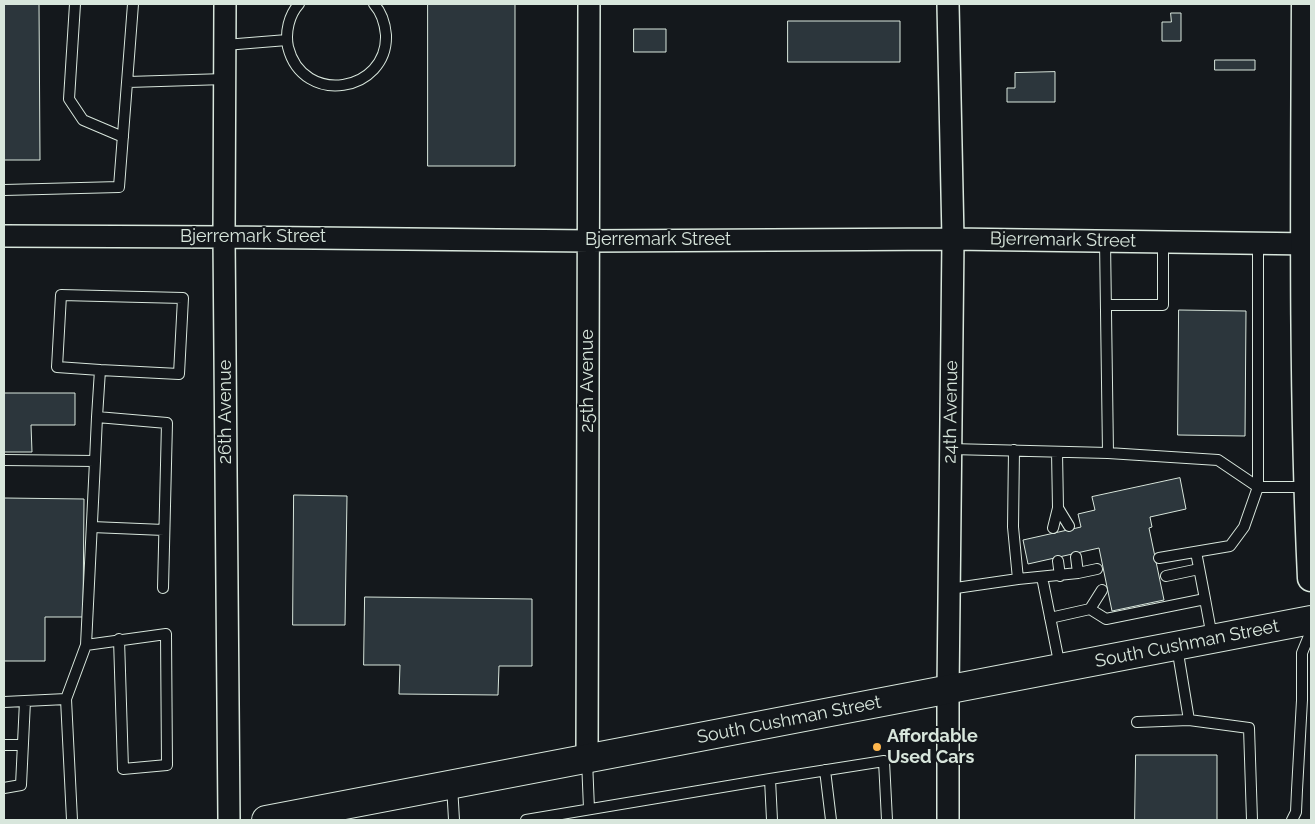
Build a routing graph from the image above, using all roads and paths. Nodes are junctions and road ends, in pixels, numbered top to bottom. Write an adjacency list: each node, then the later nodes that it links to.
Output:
1 (75, 4): 13 (lane)
2 (134, 4): 12 (lane)
3 (225, 4): 10 (street, 26th Avenue)
4 (299, 4): 9 (lane)
5 (374, 4): 9 (lane)
6 (589, 4): 18 (street, 25th Avenue)
7 (948, 4): 17 (street, 24th Avenue)
8 (1305, 4): 22 (street)
9 (287, 40): 10 (lane)
10 (225, 45): 11 (street, 26th Avenue)
11 (225, 79): 12 (lane); 16 (street, 26th Avenue)
12 (128, 82): 13 (lane)
13 (123, 136): 14 (lane)
14 (4, 190)
15 (4, 236): 16 (street, Bjerremark Street)
16 (224, 237): 18 (street, Bjerremark Street); 79 (street, 26th Avenue)
17 (953, 239): 18 (street, Bjerremark Street); 19 (street, Bjerremark Street); 26 (street, 24th Avenue)
18 (589, 241): 72 (street, 25th Avenue)
19 (1105, 241): 20 (street, Bjerremark Street); 23 (lane)
20 (1163, 242): 21 (street, Bjerremark Street); 23 (lane)
21 (1258, 243): 22 (street, Bjerremark Street); 32 (lane)
22 (1308, 244): 33 (street)
23 (1106, 305): 29 (lane)
24 (100, 370): 24 (lane); 25 (lane)
25 (97, 417): 31 (lane); 38 (lane)
26 (951, 449): 27 (lane); 52 (street, 24th Avenue)
27 (1014, 450): 28 (lane); 50 (lane)
28 (1057, 452): 29 (lane); 34 (lane)
29 (1108, 453): 32 (lane)
30 (4, 460): 31 (lane)
31 (95, 461): 36 (lane)
32 (1258, 487): 33 (lane); 39 (lane)
33 (1307, 487): 49 (street)
34 (1058, 508): 35 (lane); 37 (lane)
35 (1069, 526)
36 (92, 527): 38 (lane); 61 (lane)
37 (1053, 528)
38 (164, 530): 51 (lane)
39 (1196, 552): 41 (lane); 43 (lane)
40 (1076, 557): 45 (lane)
41 (1159, 558)
42 (1058, 561): 46 (lane)
43 (1199, 569): 47 (lane); 54 (lane)
44 (1097, 570): 45 (lane)
45 (1078, 574): 46 (lane)
46 (1060, 576): 48 (lane)
47 (1166, 576)
48 (1042, 577): 50 (lane); 56 (lane)
49 (1311, 578)
50 (1018, 579): 52 (lane)
51 (163, 588)
52 (949, 589): 64 (street, 24th Avenue)
53 (1102, 590): 55 (lane)
54 (1205, 599): 55 (lane); 60 (lane)
55 (1090, 609): 56 (lane)
56 (1050, 618): 63 (lane)
57 (1311, 620): 60 (main road, South Cushman Street)
58 (1311, 631): 88 (lane)
59 (119, 639): 59 (lane); 61 (lane)
60 (1213, 639): 62 (main road, South Cushman Street)
61 (86, 644): 65 (lane)
62 (1177, 646): 63 (main road, South Cushman Street); 68 (lane)
63 (1060, 669): 64 (main road, South Cushman Street)
64 (948, 690): 72 (main road, South Cushman Street); 86 (street, 24th Avenue)
65 (66, 699): 66 (lane); 78 (lane)
66 (25, 701): 67 (lane); 71 (lane)
67 (4, 702)
68 (1189, 720): 69 (lane); 87 (lane)
69 (1137, 722)
70 (4, 745): 71 (lane)
71 (23, 745): 76 (lane)
72 (587, 758): 75 (main road, South Cushman Street); 77 (lane)
73 (826, 770): 74 (lane); 84 (lane); 85 (lane)
74 (770, 778): 77 (lane); 83 (lane)
75 (452, 784): 80 (main road, South Cushman Street); 81 (lane)
76 (4, 788)
77 (589, 809): 82 (lane)
78 (72, 820)
79 (229, 820)
80 (266, 820)
81 (454, 820)
82 (526, 820)
83 (772, 820)
84 (831, 820)
85 (887, 820)
86 (948, 820)
87 (1252, 820)
88 (1292, 820)

